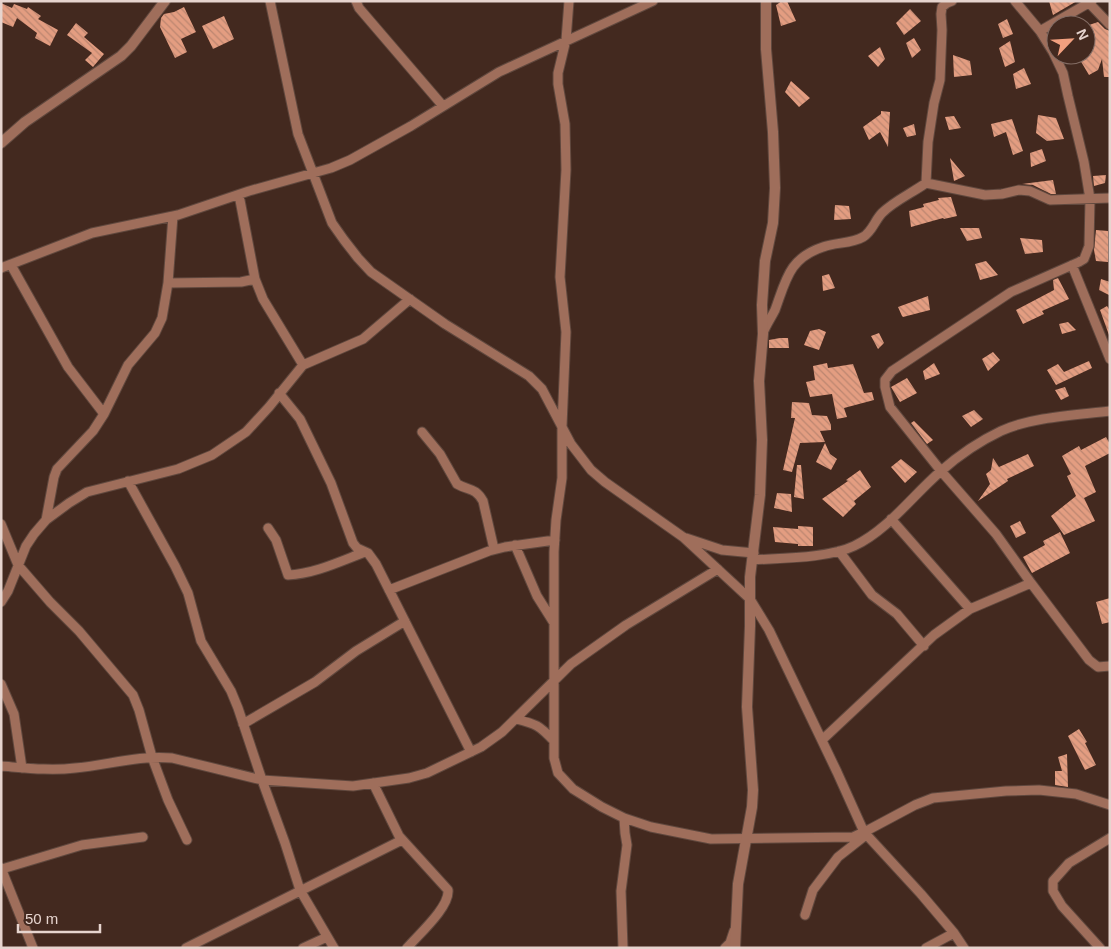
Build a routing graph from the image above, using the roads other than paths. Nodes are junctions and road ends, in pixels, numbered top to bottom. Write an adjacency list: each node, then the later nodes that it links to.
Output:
1 (166, 1): 14 (street)
2 (270, 1): 15 (street)
3 (356, 1): 13 (street)
4 (569, 1): 12 (street)
5 (653, 1): 12 (street)
6 (766, 1): 27 (street)
7 (952, 1): 16 (street)
8 (1015, 1): 11 (street)
9 (1090, 2): 10 (street); 11 (street)
10 (1110, 25)
11 (1040, 31): 19 (street)
12 (566, 40): 13 (street); 33 (street)
13 (443, 106): 15 (street)
14 (1, 143)
15 (313, 174): 17 (street); 26 (street)
16 (926, 183): 19 (street); 27 (street)
17 (239, 195): 20 (street); 24 (street)
18 (1110, 198): 19 (street)
19 (1090, 199): 22 (street)
20 (173, 216): 21 (street); 25 (street)
21 (11, 265): 23 (street); 32 (street)
22 (1072, 265): 28 (street); 35 (street)
23 (1, 268)
24 (255, 278): 25 (street); 29 (street)
25 (168, 283): 32 (street)
26 (410, 299): 29 (street); 33 (street)
27 (763, 334): 47 (street)
28 (1110, 359)
29 (303, 365): 30 (street)
30 (279, 393): 36 (street); 46 (street)
31 (1110, 411): 35 (street)
32 (104, 414): 38 (street)
33 (562, 426): 41 (street); 42 (street)
34 (422, 432): 44 (street)
35 (941, 471): 37 (street); 50 (street)
36 (128, 481): 38 (street); 62 (street)
37 (891, 519): 45 (street); 54 (street)
38 (46, 520): 48 (street)
39 (1, 524): 48 (street)
40 (268, 528): 46 (street)
41 (684, 537): 47 (street); 49 (street)
42 (555, 540): 43 (street); 56 (street)
43 (515, 546): 44 (street); 56 (street)
44 (494, 549): 51 (street)
45 (839, 551): 47 (street); 57 (street)
46 (365, 552): 51 (street)
47 (753, 557): 52 (street)
48 (18, 565): 53 (street); 66 (street)
49 (718, 569): 52 (street); 59 (street)
50 (1031, 583): 54 (street); 58 (street)
51 (389, 590): 55 (street)
52 (750, 598): 63 (street); 75 (street)
53 (1, 602)
54 (970, 609): 57 (street)
55 (405, 621): 62 (street); 65 (street)
56 (554, 623): 59 (street)
57 (924, 646): 63 (street)
58 (1110, 666)
59 (554, 680): 61 (street); 64 (street)
60 (1, 684): 68 (street)
61 (516, 719): 64 (street); 65 (street)
62 (243, 724): 69 (street)
63 (822, 740): 73 (street)
64 (554, 741): 72 (street)
65 (471, 752): 70 (street)
66 (152, 757): 68 (street); 69 (street); 77 (street)
67 (1, 766): 68 (street)
68 (22, 768)
69 (262, 780): 70 (street); 80 (street)
70 (373, 783): 78 (street)
71 (1110, 805): 73 (street)
72 (624, 818): 75 (street); 90 (street)
73 (865, 834): 75 (street); 81 (street); 83 (street)
74 (143, 836): 79 (street)
75 (746, 838): 82 (street)
76 (1110, 838): 95 (street)
77 (187, 840)
78 (402, 840): 80 (street); 89 (street)
79 (1, 869): 85 (street)
80 (300, 890): 84 (street); 86 (street)
81 (805, 915)
82 (737, 925): 91 (street); 92 (street)
83 (954, 933): 93 (street); 94 (street)
84 (327, 937): 87 (street); 88 (street)
85 (33, 948)
86 (186, 948)
87 (303, 948)
88 (334, 948)
89 (407, 948)
90 (623, 948)
91 (725, 948)
92 (735, 948)
93 (926, 948)
94 (964, 948)
95 (1100, 948)

